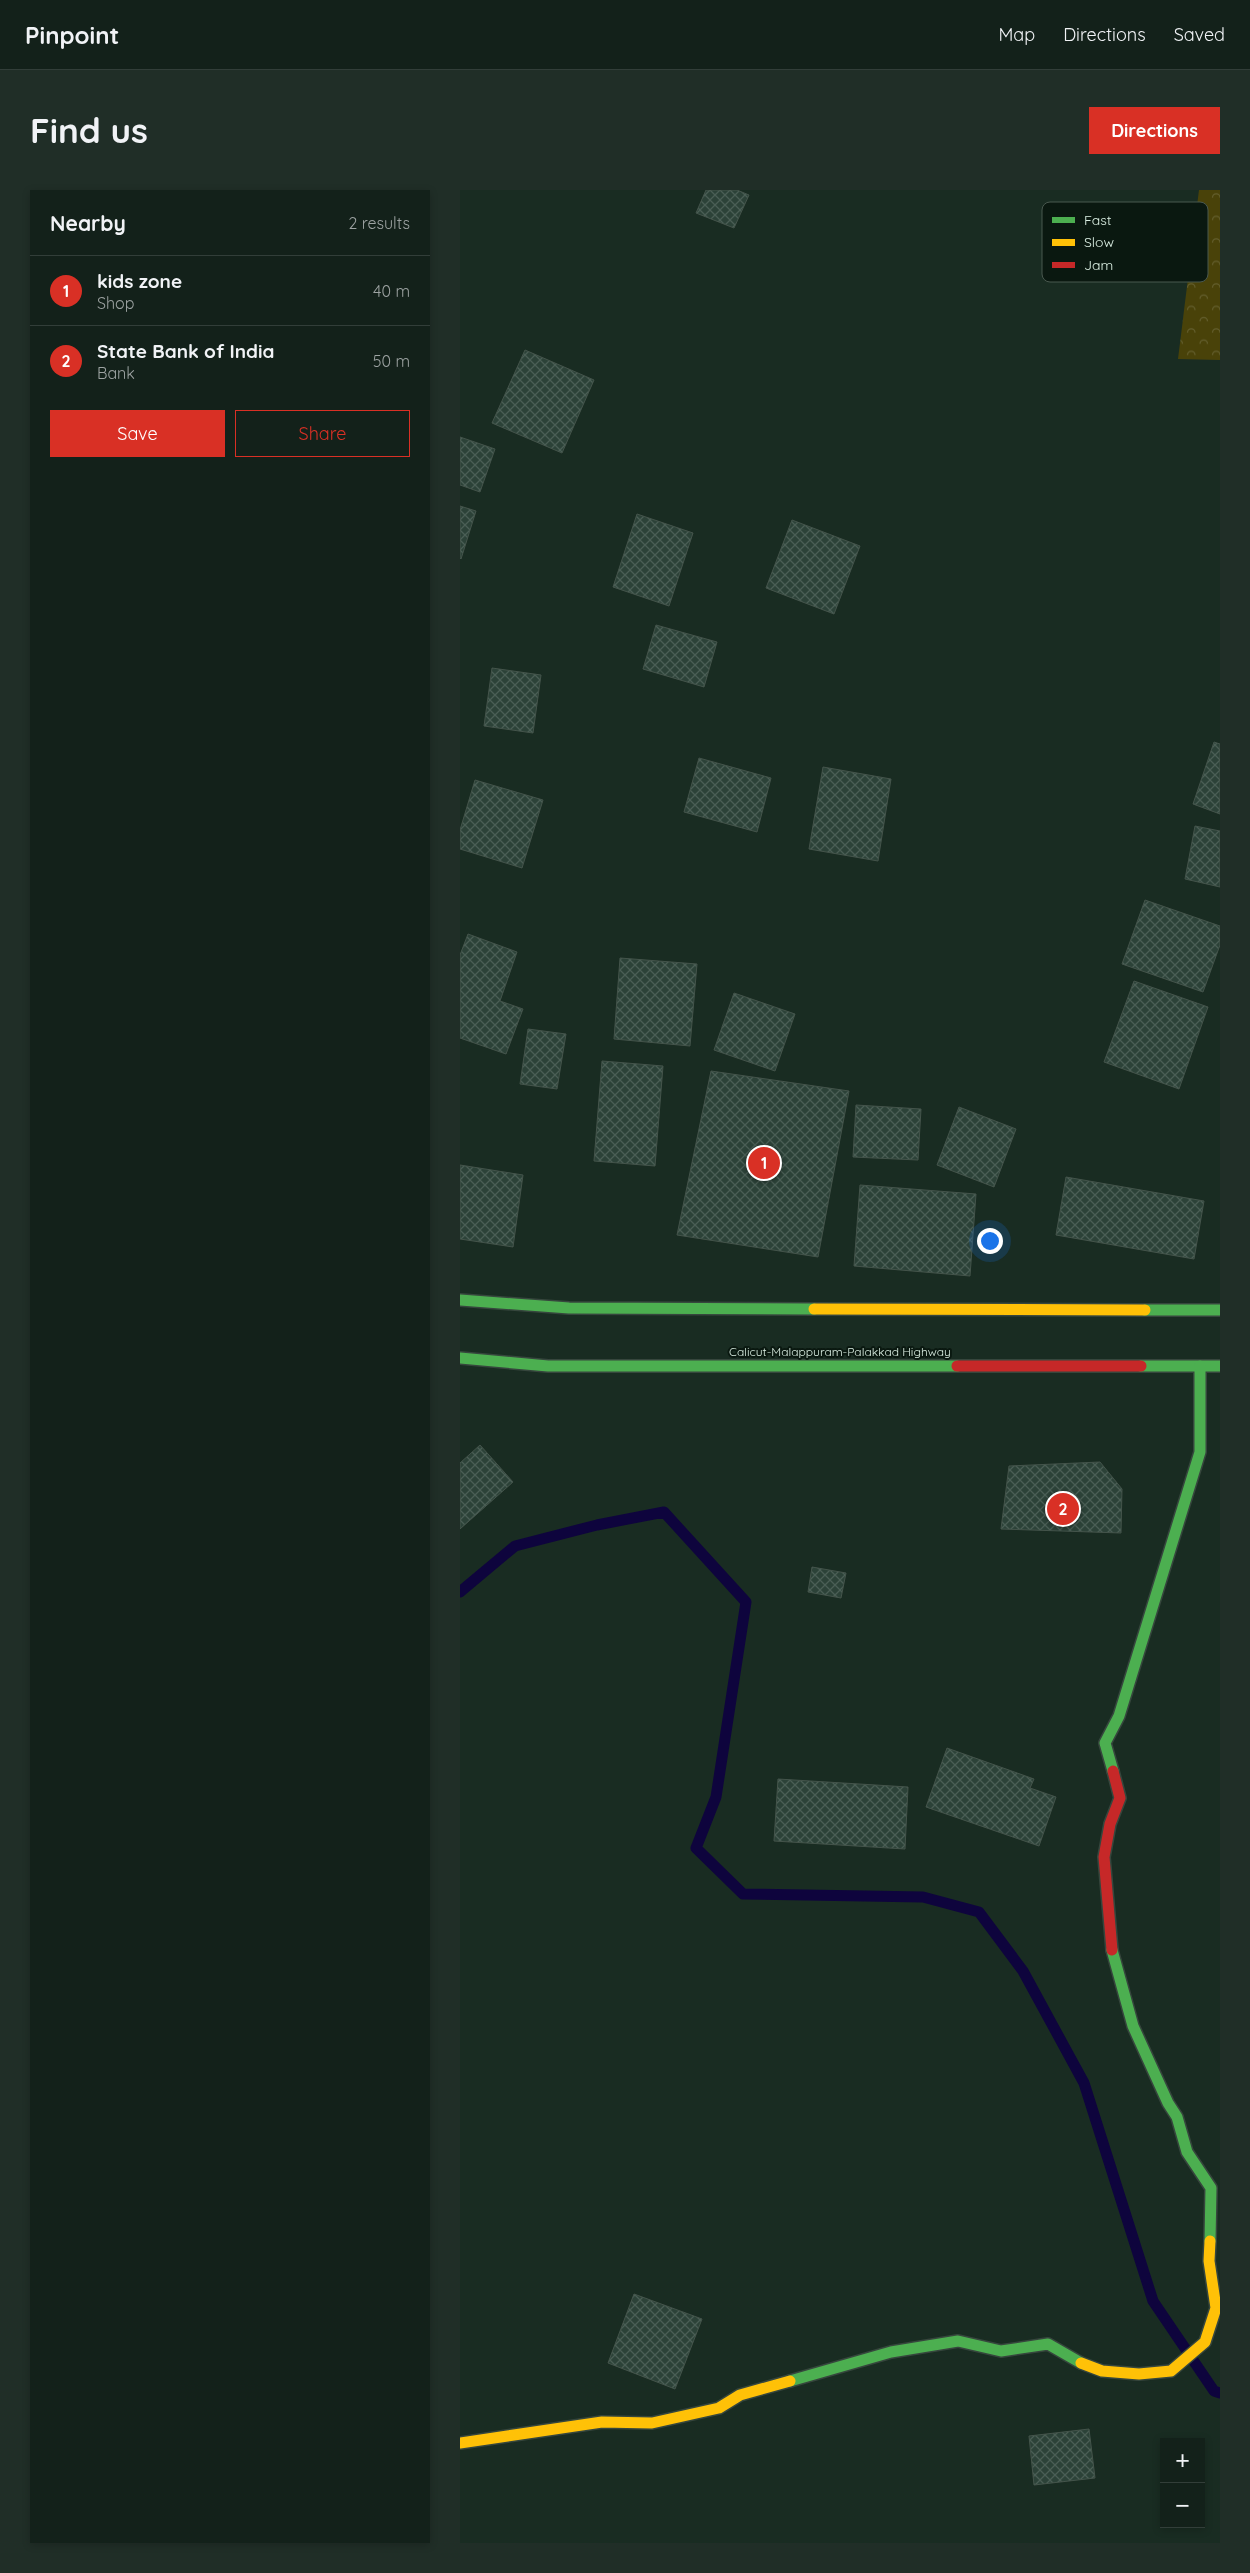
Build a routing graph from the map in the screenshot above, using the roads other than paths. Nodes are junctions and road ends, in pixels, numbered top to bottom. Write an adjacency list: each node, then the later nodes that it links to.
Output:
1 (460, 1300): 2 (main road)
2 (1220, 1310)
3 (460, 1358): 4 (main road, Calicut-Malappuram-Palakkad Highway)
4 (1200, 1366): 5 (main road, Calicut-Malappuram-Palakkad Highway); 6 (main road)
5 (1220, 1366)
6 (460, 2443)

